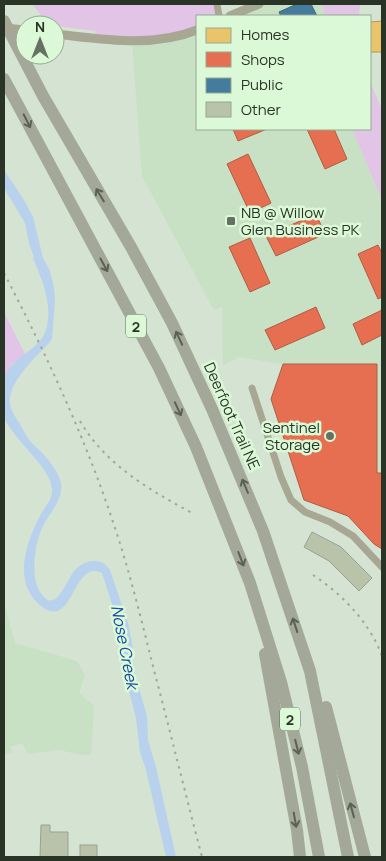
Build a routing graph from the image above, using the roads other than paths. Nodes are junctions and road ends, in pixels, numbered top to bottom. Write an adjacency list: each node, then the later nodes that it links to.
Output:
1 (259, 4): 2 (street)
2 (232, 15)
3 (4, 21): 10 (highway, Deerfoot Trail NE / 2, one-way to 3)
4 (196, 30): 5 (street)
5 (65, 35)
6 (4, 79): 9 (highway, 2, one-way to 9)
7 (252, 388): 8 (street)
8 (382, 567)
9 (250, 583): 11 (highway, one-way to 11); 12 (highway, 2, one-way to 12)
10 (310, 671): 13 (highway, Deerfoot Trail NE / 2); 14 (highway, one-way to 10)
11 (300, 857)
12 (319, 857)
13 (348, 857)
14 (365, 857)

